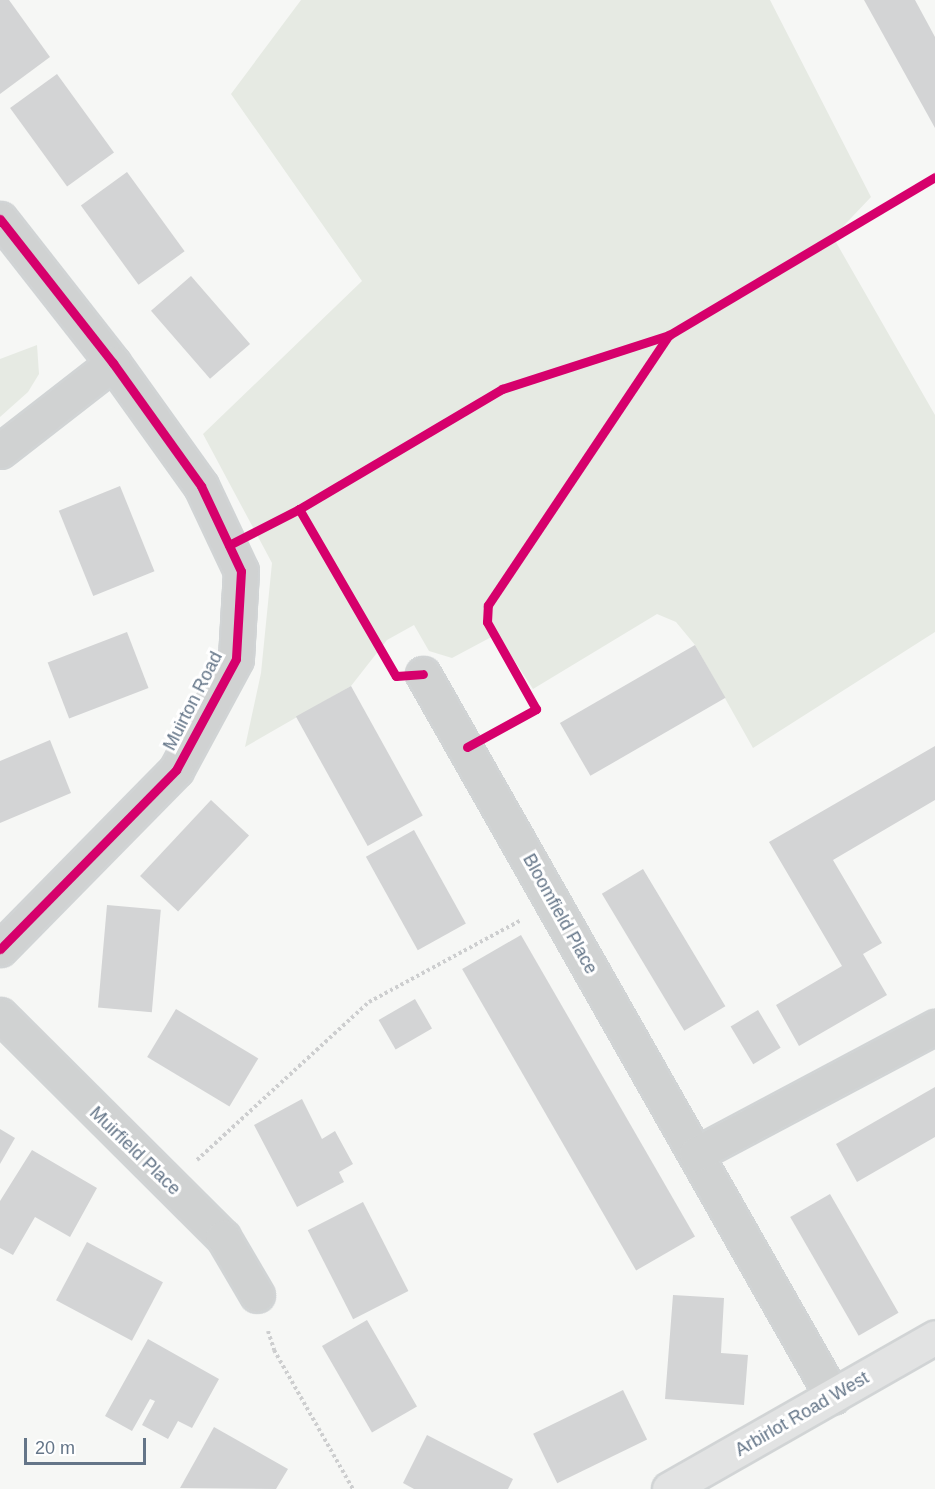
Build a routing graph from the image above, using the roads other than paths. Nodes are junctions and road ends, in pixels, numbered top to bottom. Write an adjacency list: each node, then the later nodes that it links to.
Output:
1 (0, 219): 2 (street, Muirton Road)
2 (113, 363): 3 (street); 5 (street, Muirton Road)
3 (0, 451)
4 (423, 674): 8 (street, Bloomfield Place)
5 (0, 949)
6 (0, 1016): 9 (street, Muirfield Place)
7 (935, 1027): 8 (street)
8 (696, 1154): 11 (street, Bloomfield Place)
9 (257, 1295)
10 (935, 1337): 11 (main road, Arbirlot Road West)
11 (833, 1397): 12 (main road, Arbirlot Road West)
12 (669, 1489)

